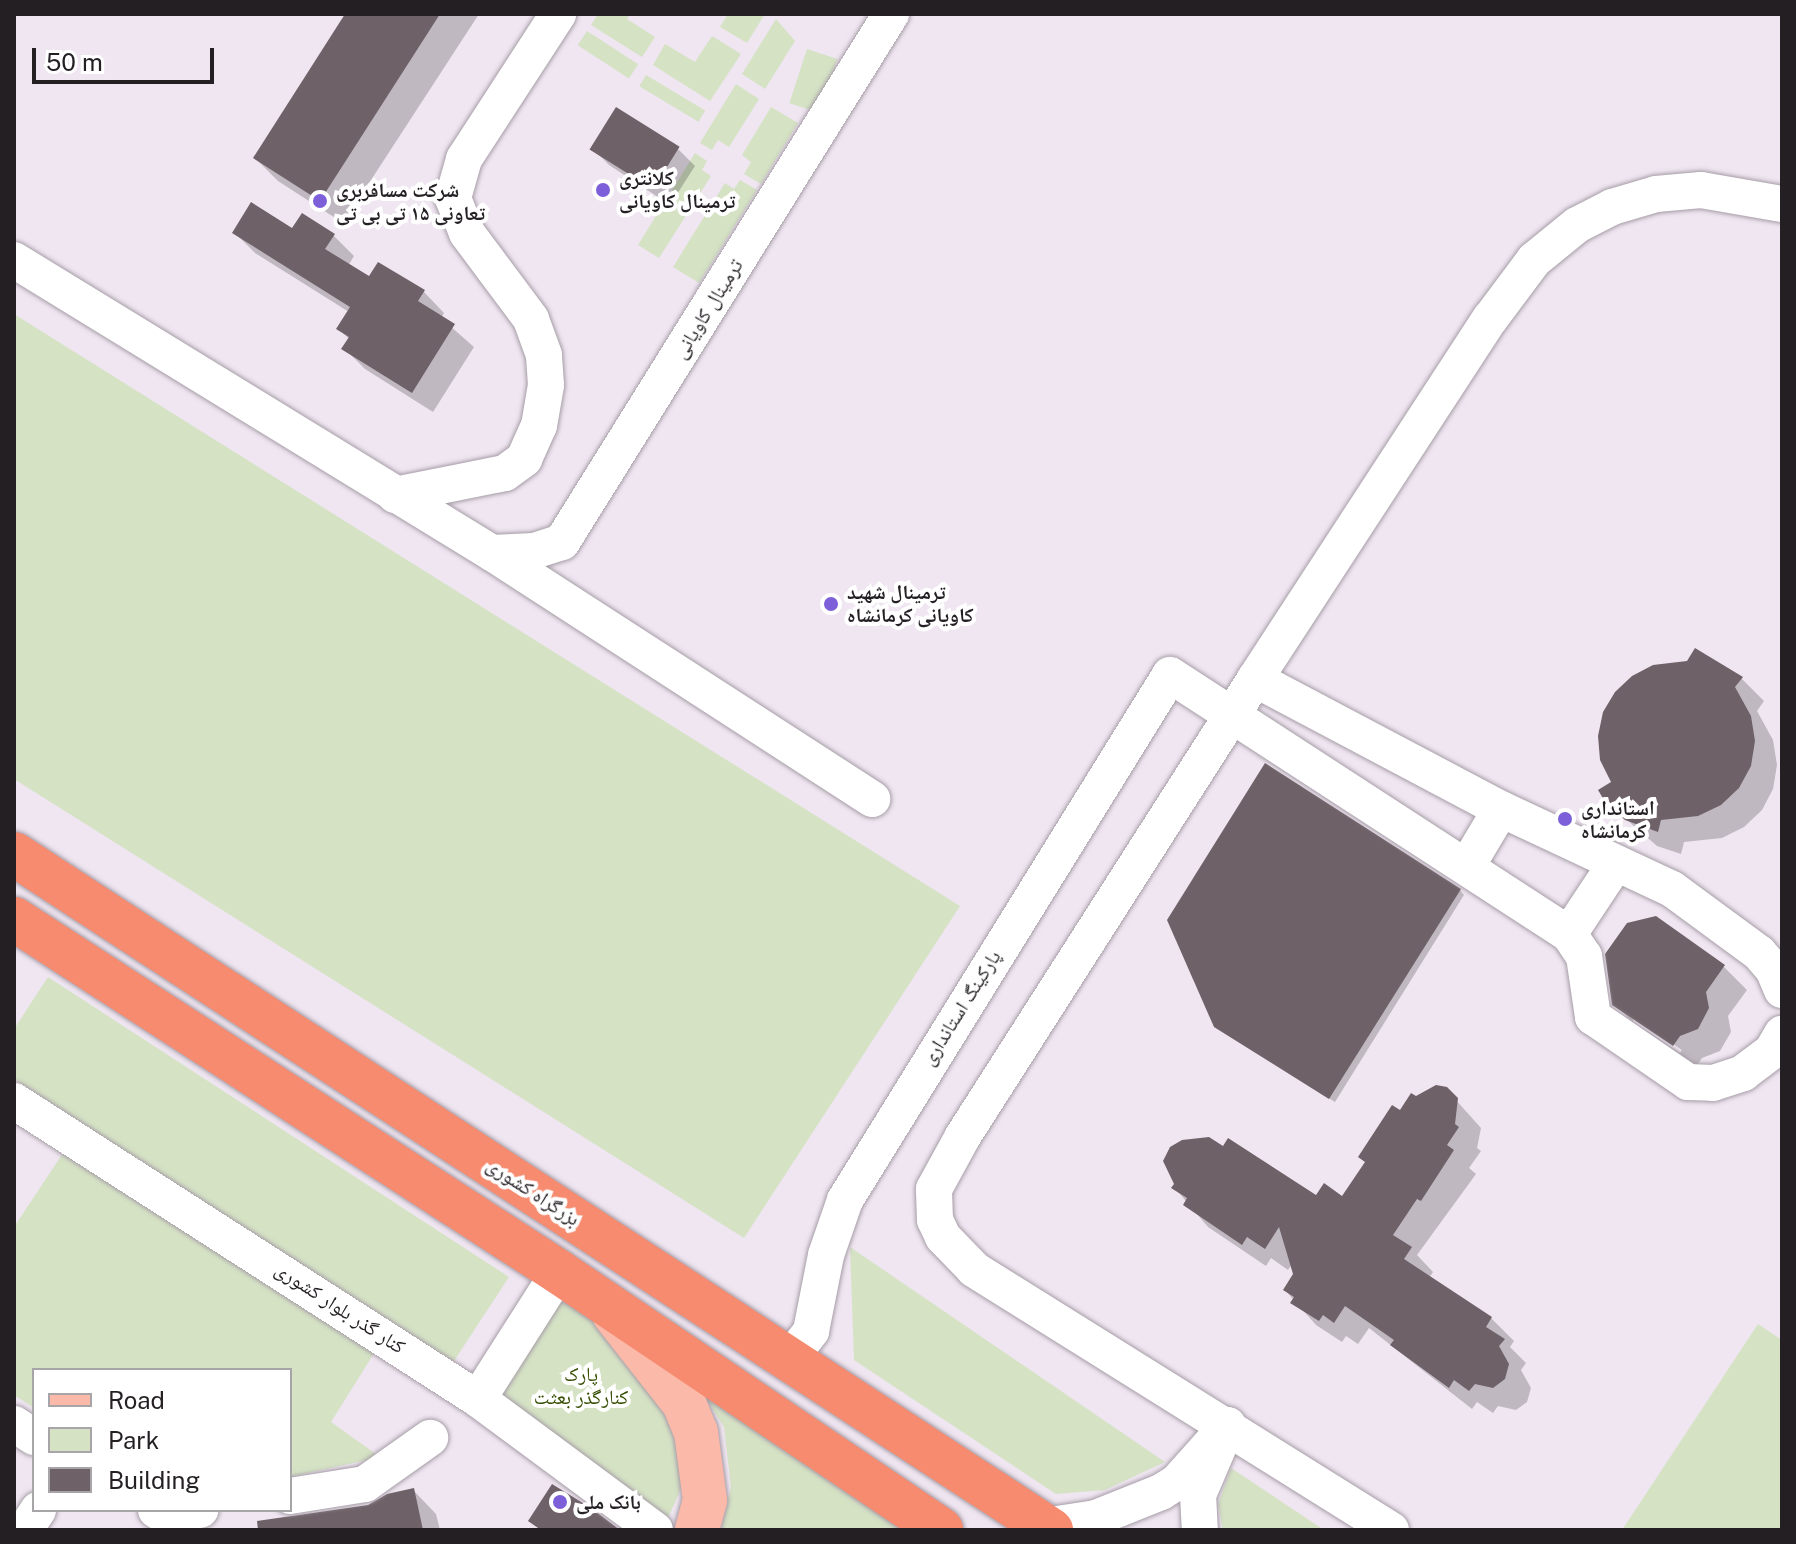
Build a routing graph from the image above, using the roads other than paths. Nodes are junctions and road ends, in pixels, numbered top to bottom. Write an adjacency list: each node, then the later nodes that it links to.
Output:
1 (558, 14): 5 (street)
2 (891, 14): 6 (street, ترمینال کاویانی)
3 (1782, 204): 7 (street)
4 (14, 260): 5 (street)
5 (395, 495): 6 (street)
6 (492, 553): 9 (street)
7 (1255, 679): 8 (street); 10 (street)
8 (1233, 713): 13 (street); 21 (street, پارکینگ استانداری); 24 (street)
9 (872, 799)
10 (1501, 809): 12 (street); 13 (street)
11 (14, 854): 21 (highway, بزرگراه کشوری)
12 (1616, 863): 15 (street); 16 (street)
13 (1467, 866): 15 (street)
14 (18, 930): 19 (highway)
15 (1569, 934): 17 (street)
16 (1782, 990)
17 (1782, 1034)
18 (14, 1101): 22 (street, کنار گذر بلوار کشوری)
19 (559, 1272): 20 (highway); 22 (street)
20 (610, 1309): 34 (main road); 35 (highway)
21 (791, 1357): 31 (highway, بزرگراه کشوری)
22 (478, 1399): 33 (street, کنار گذر بلوار کشوری)
23 (14, 1424): 25 (street)
24 (1228, 1425): 31 (street); 36 (street); 37 (street)
25 (32, 1436)
26 (430, 1438): 27 (street)
27 (292, 1496)
28 (37, 1512): 32 (street)
29 (159, 1512): 30 (street)
30 (188, 1512)
31 (1047, 1528)
32 (25, 1530)
33 (655, 1530)
34 (697, 1530)
35 (941, 1530)
36 (1200, 1530)
37 (1391, 1530)

